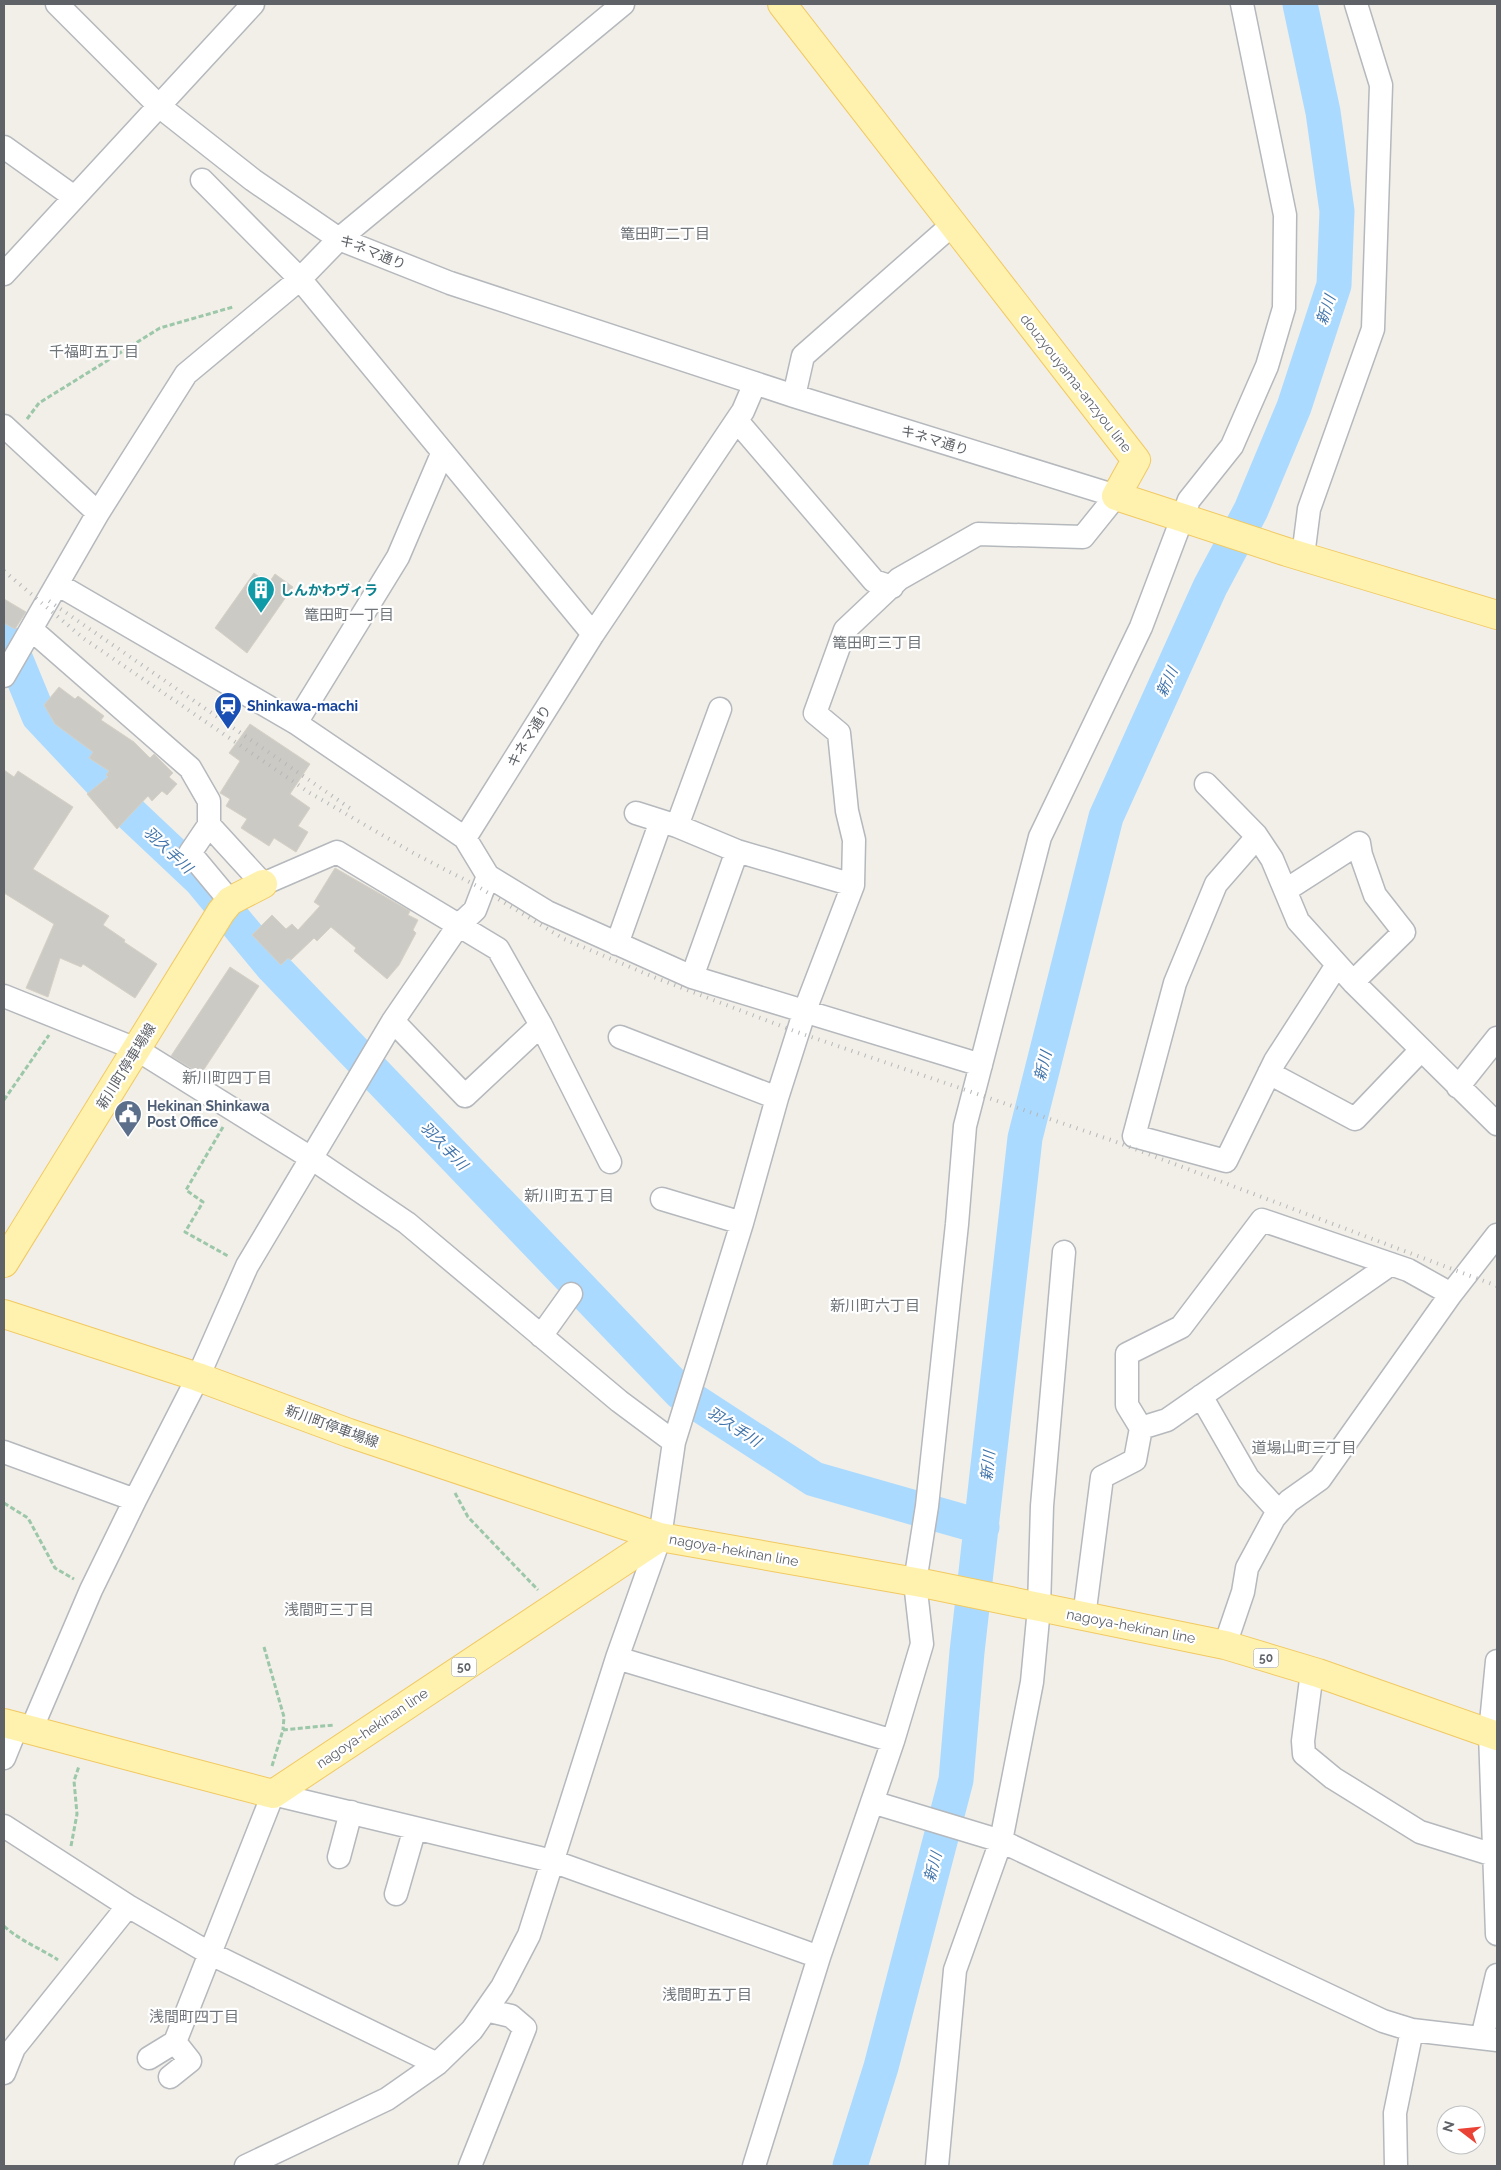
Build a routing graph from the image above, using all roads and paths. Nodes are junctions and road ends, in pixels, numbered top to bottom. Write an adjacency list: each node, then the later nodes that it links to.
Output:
1 (57, 4): 7 (street, キネマ通り)
2 (253, 4): 7 (street)
3 (623, 4): 12 (street)
4 (782, 4): 11 (main road, douzyouyama-anzyou line)
5 (1242, 4): 23 (street)
6 (1356, 4): 24 (street)
7 (159, 106): 10 (street); 12 (street, キネマ通り)
8 (4, 148): 10 (street)
9 (202, 180): 14 (street)
10 (74, 197): 13 (street)
11 (952, 225): 17 (street); 21 (main road, douzyouyama-anzyou line)
12 (339, 239): 14 (street); 16 (street, キネマ通り)
13 (4, 274)
14 (300, 279): 20 (street); 22 (street)
15 (236, 306): 19 (path)
16 (755, 383): 17 (street, キネマ通り); 18 (street, キネマ通り)
17 (794, 396): 21 (street, キネマ通り)
18 (736, 422): 26 (street); 29 (street, キネマ通り)
19 (9, 431): 22 (street)
20 (442, 454): 29 (street); 32 (street)
21 (1116, 496): 23 (main road); 26 (street)
22 (98, 513): 25 (street)
23 (1189, 520): 24 (main road); 59 (street)
24 (1295, 554): 27 (main road)
25 (57, 584): 28 (street); 32 (street)
26 (892, 587): 42 (street)
27 (1497, 615)
28 (32, 630): 30 (street); 36 (street)
29 (593, 634): 37 (street, キネマ通り)
30 (6, 667)
31 (720, 709): 35 (street)
32 (296, 723): 37 (street)
33 (1206, 784): 38 (street)
34 (636, 813): 35 (street)
35 (669, 824): 39 (street); 46 (street)
36 (209, 825): 41 (street); 44 (street)
37 (465, 838): 40 (street)
38 (1257, 838): 43 (street); 60 (street)
39 (737, 851): 42 (street); 48 (street)
40 (488, 876): 45 (street); 46 (street)
41 (263, 884): 44 (main road, 新川町停車場線); 45 (street)
42 (853, 885): 51 (street)
43 (1286, 890): 47 (street); 49 (street)
44 (230, 901): 57 (main road, 新川町停車場線)
45 (458, 926): 53 (street); 54 (street)
46 (618, 944): 48 (street)
47 (1337, 965): 49 (street); 60 (street)
48 (692, 977): 51 (street)
49 (1353, 982): 58 (street)
50 (4, 996): 52 (street)
51 (805, 1010): 59 (street); 62 (street)
52 (61, 1019): 57 (street); 63 (path)
53 (393, 1021): 54 (street); 66 (street)
54 (541, 1025): 67 (street)
55 (620, 1037): 62 (street)
56 (1497, 1038): 61 (street)
57 (136, 1049): 64 (street); 72 (main road, 新川町停車場線)
58 (1421, 1050): 60 (street); 61 (street)
59 (981, 1065): 89 (street)
60 (1269, 1073)
61 (1458, 1087): 65 (street)
62 (777, 1098): 69 (street)
63 (4, 1100)
64 (234, 1110): 66 (street); 74 (path)
65 (1497, 1124)
66 (311, 1158): 74 (street); 78 (street)
67 (610, 1162)
68 (662, 1199): 69 (street)
69 (742, 1224): 82 (street)
70 (1497, 1235): 76 (street)
71 (1064, 1252): 92 (street)
72 (4, 1263)
73 (1391, 1264): 76 (street); 80 (street); 81 (street)
74 (246, 1266): 79 (street)
75 (571, 1294): 78 (street)
76 (1451, 1294): 87 (street)
77 (4, 1314): 79 (main road, 新川町停車場線)
78 (541, 1336): 82 (street)
79 (198, 1377): 84 (main road, 新川町停車場線); 85 (street)
80 (1200, 1396): 81 (street); 87 (street)
81 (1140, 1428): 93 (street)
82 (674, 1442): 88 (street)
83 (4, 1452): 85 (street)
84 (454, 1467): 88 (main road, 新川町停車場線); 91 (path)
85 (135, 1500): 90 (street)
86 (4, 1503): 90 (path)
87 (1279, 1512): 94 (street)
88 (660, 1537): 89 (main road, nagoya-hekinan line / 50); 91 (main road, nagoya-hekinan line / 50); 96 (street)
89 (921, 1583): 92 (main road, nagoya-hekinan line / 50); 103 (street)
90 (91, 1590): 100 (street)
91 (555, 1607): 106 (main road, nagoya-hekinan line / 50)
92 (1033, 1607): 93 (main road, nagoya-hekinan line / 50); 111 (street)
93 (1084, 1617): 94 (main road, nagoya-hekinan line / 50)
94 (1225, 1645): 98 (main road, nagoya-hekinan line / 50)
95 (264, 1647): 101 (path)
96 (617, 1658): 103 (street); 114 (street)
97 (1497, 1661): 102 (street)
98 (1312, 1672): 102 (main road, nagoya-hekinan line / 50); 112 (street)
99 (335, 1725): 101 (path)
100 (17, 1726): 104 (main road); 105 (street)
101 (283, 1730): 106 (path)
102 (1494, 1735): 112 (street)
103 (893, 1741): 107 (street)
104 (86, 1744): 106 (main road); 115 (path)
105 (4, 1758)
106 (269, 1792): 108 (street); 120 (street)
107 (874, 1803): 111 (street); 121 (street)
108 (351, 1812): 110 (street); 113 (street)
109 (4, 1826): 115 (street)
110 (415, 1828): 114 (street); 116 (street)
111 (1000, 1841): 125 (street); 133 (street)
112 (1495, 1856): 119 (street)
113 (339, 1857)
114 (552, 1861): 121 (street); 124 (street)
115 (67, 1867): 117 (street)
116 (396, 1894)
117 (128, 1906): 120 (street); 122 (street)
118 (4, 1926): 122 (path)
119 (1497, 1934)
120 (209, 1953): 127 (street); 130 (street)
121 (819, 1957): 136 (street)
122 (75, 1972): 128 (street)
123 (1497, 1975): 126 (street)
124 (486, 2010): 130 (street); 135 (street)
125 (1412, 2030): 126 (street); 137 (street)
126 (1489, 2039)
127 (175, 2042): 129 (street); 132 (street)
128 (9, 2044): 131 (street)
129 (149, 2058)
130 (437, 2064): 134 (street)
131 (4, 2073)
132 (170, 2077)
133 (940, 2165)
134 (249, 2166)
135 (470, 2166)
136 (754, 2166)
137 (1396, 2166)

